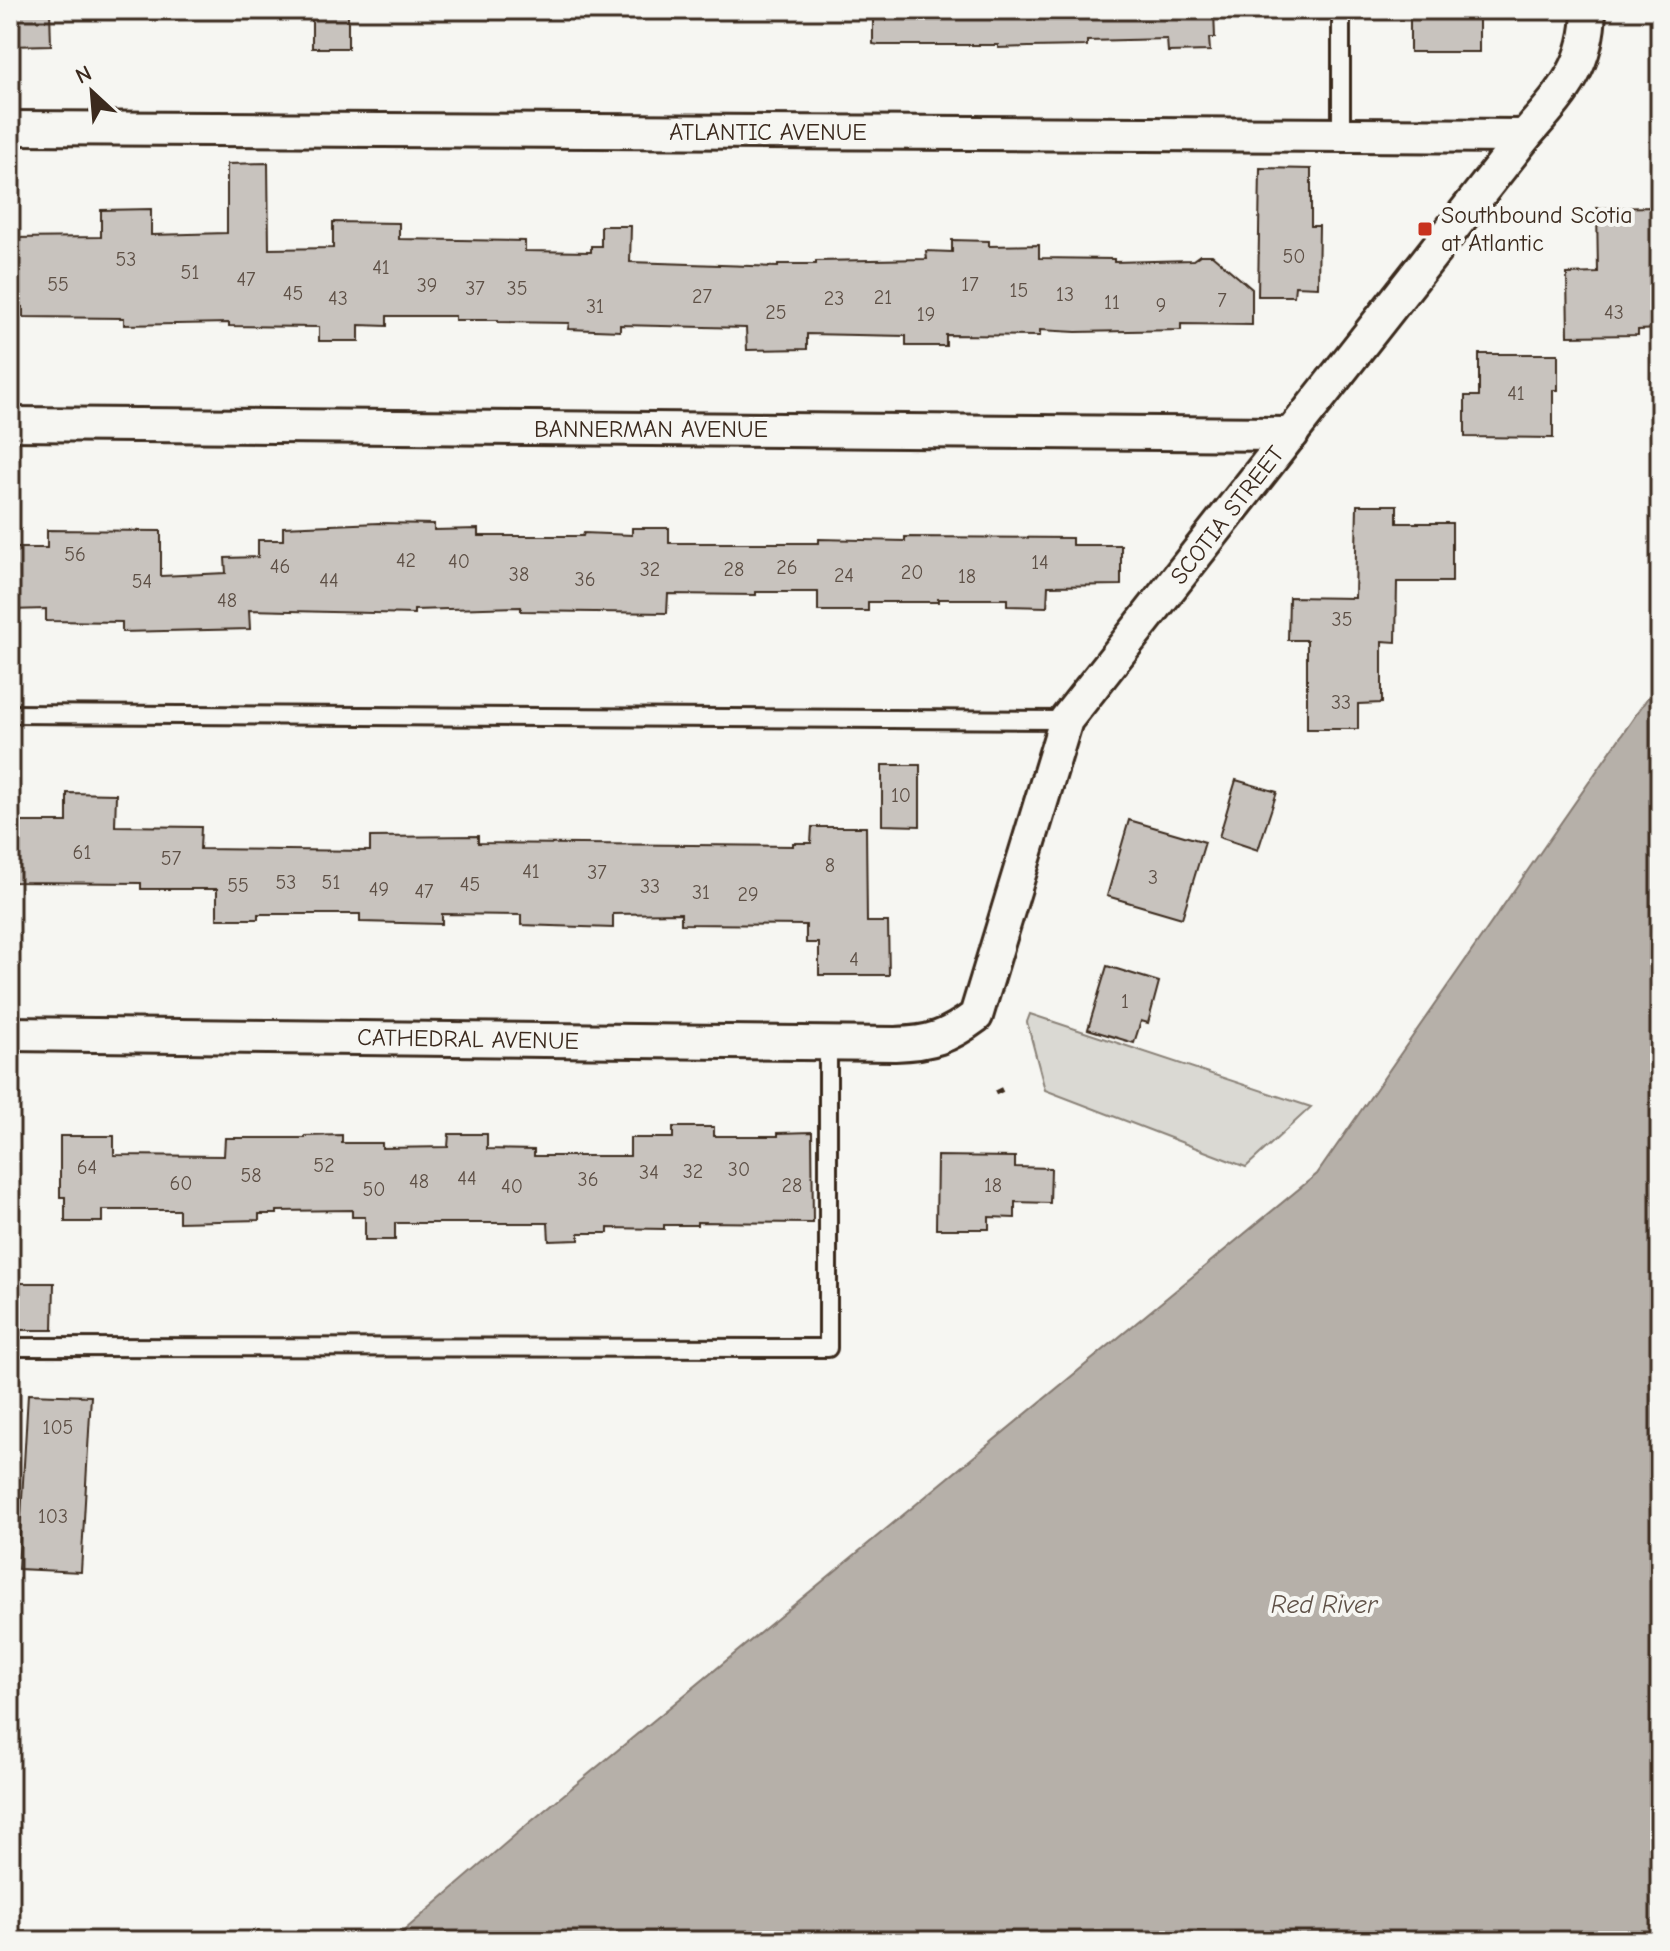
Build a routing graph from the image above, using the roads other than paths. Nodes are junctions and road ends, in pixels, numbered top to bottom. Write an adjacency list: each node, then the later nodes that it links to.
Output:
1 (1341, 10): 4 (lane)
2 (1589, 10): 5 (street, SCOTIA STREET)
3 (10, 128): 4 (street, ATLANTIC AVENUE)
4 (1341, 135): 5 (street, ATLANTIC AVENUE)
5 (1525, 136): 7 (street, SCOTIA STREET)
6 (10, 424): 7 (street, BANNERMAN AVENUE)
7 (1292, 434): 9 (street, SCOTIA STREET)
8 (10, 714): 9 (lane)
9 (1066, 720): 12 (street, SCOTIA STREET)
10 (10, 1034): 11 (street, CATHEDRAL AVENUE)
11 (828, 1042): 12 (street, CATHEDRAL AVENUE); 13 (lane)
12 (926, 1044)
13 (10, 1347)

